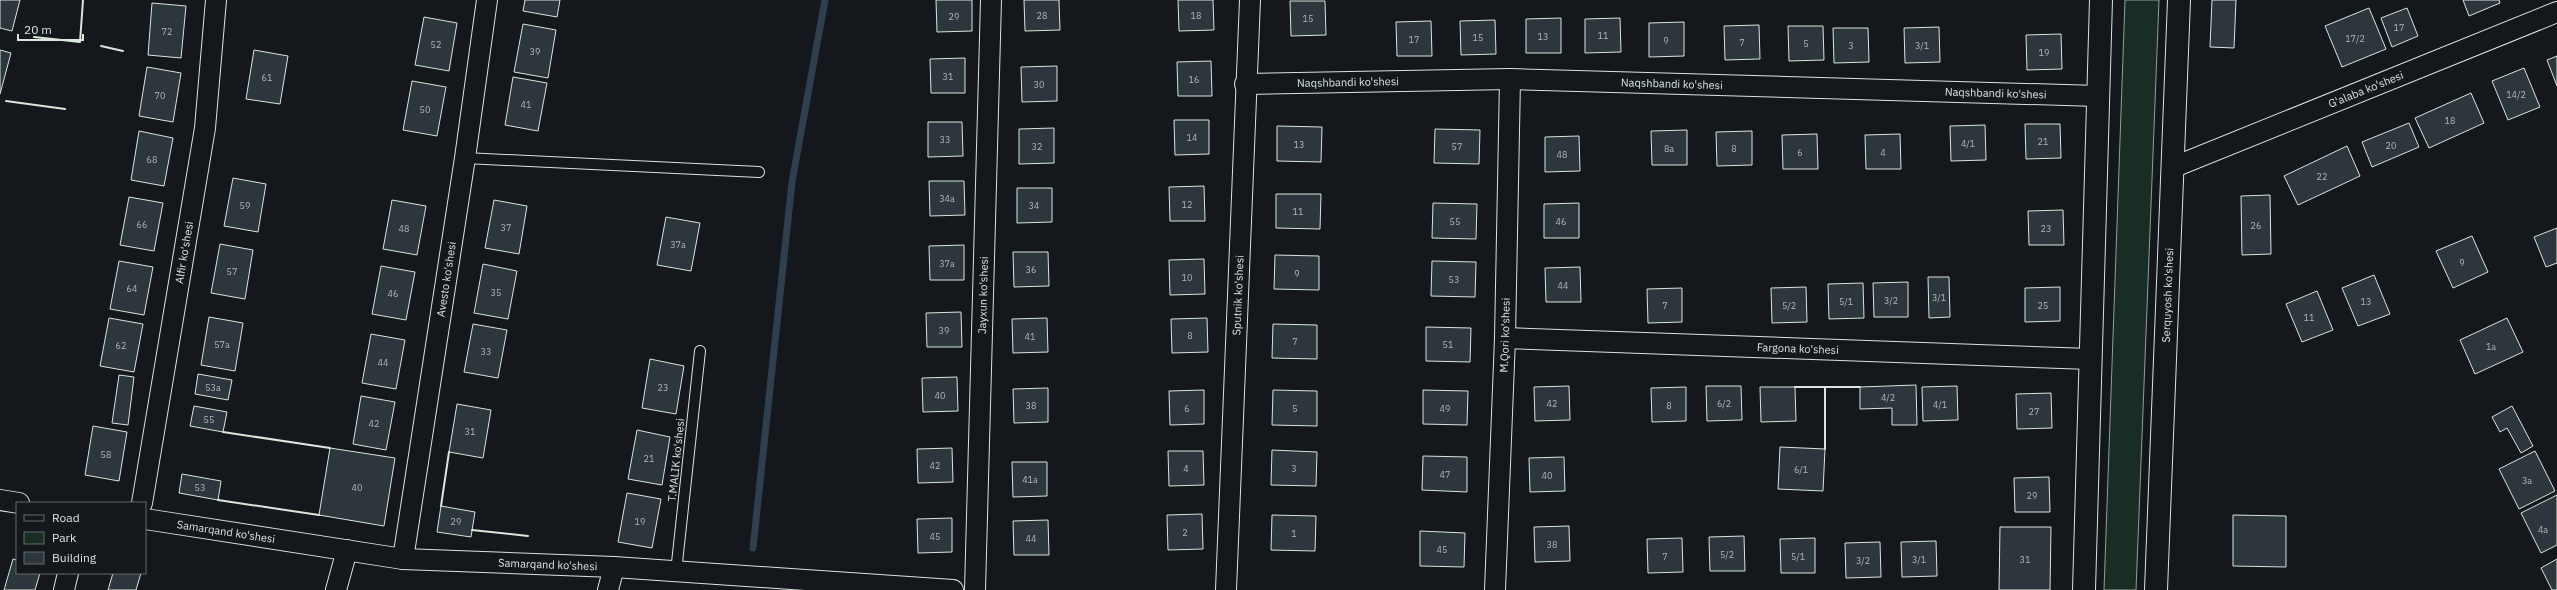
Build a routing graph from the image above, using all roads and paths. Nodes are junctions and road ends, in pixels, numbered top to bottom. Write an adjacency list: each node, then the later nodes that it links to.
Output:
1 (216, 0): 18 (street, Alfir ko'shesi)
2 (487, 0): 11 (street, Avesto ko'shesi)
3 (991, 0): 30 (street, Jayxun ko'shesi)
4 (1250, 0): 9 (street, Sputnik ko'shesi)
5 (2101, 0): 10 (street)
6 (2179, 0): 12 (street, Serquyosh ko'shesi)
7 (2557, 12): 12 (street, G'alaba ko'shesi)
8 (1510, 79): 9 (street, Naqshbandi ko'shesi); 10 (street, Naqshbandi ko'shesi); 14 (street, M.Qori ko'shesi)
9 (1245, 84): 31 (street, Sputnik ko'shesi)
10 (2098, 96): 16 (street)
11 (465, 158): 13 (lane); 22 (street, Avesto ko'shesi)
12 (2174, 166): 34 (street, Serquyosh ko'shesi)
13 (759, 172)
14 (1505, 338): 16 (street, Fargona ko'shesi); 32 (street, M.Qori ko'shesi)
15 (700, 351): 24 (lane, T.MALIK ko'shesi)
16 (2090, 359): 33 (street)
17 (0, 500): 19 (street)
18 (142, 502)
19 (16, 503)
20 (146, 519): 21 (street, Samarqand ko'shesi)
21 (347, 550): 22 (street, Samarqand ko'shesi); 27 (street)
22 (403, 559): 23 (street, Samarqand ko'shesi)
23 (614, 567): 24 (street, Samarqand ko'shesi); 28 (street)
24 (676, 572): 29 (street, Samarqand ko'shesi)
25 (68, 574): 26 (street)
26 (64, 590)
27 (336, 590)
28 (608, 590)
29 (953, 590)
30 (975, 590)
31 (1226, 590)
32 (1495, 590)
33 (2084, 590)
34 (2156, 590)

